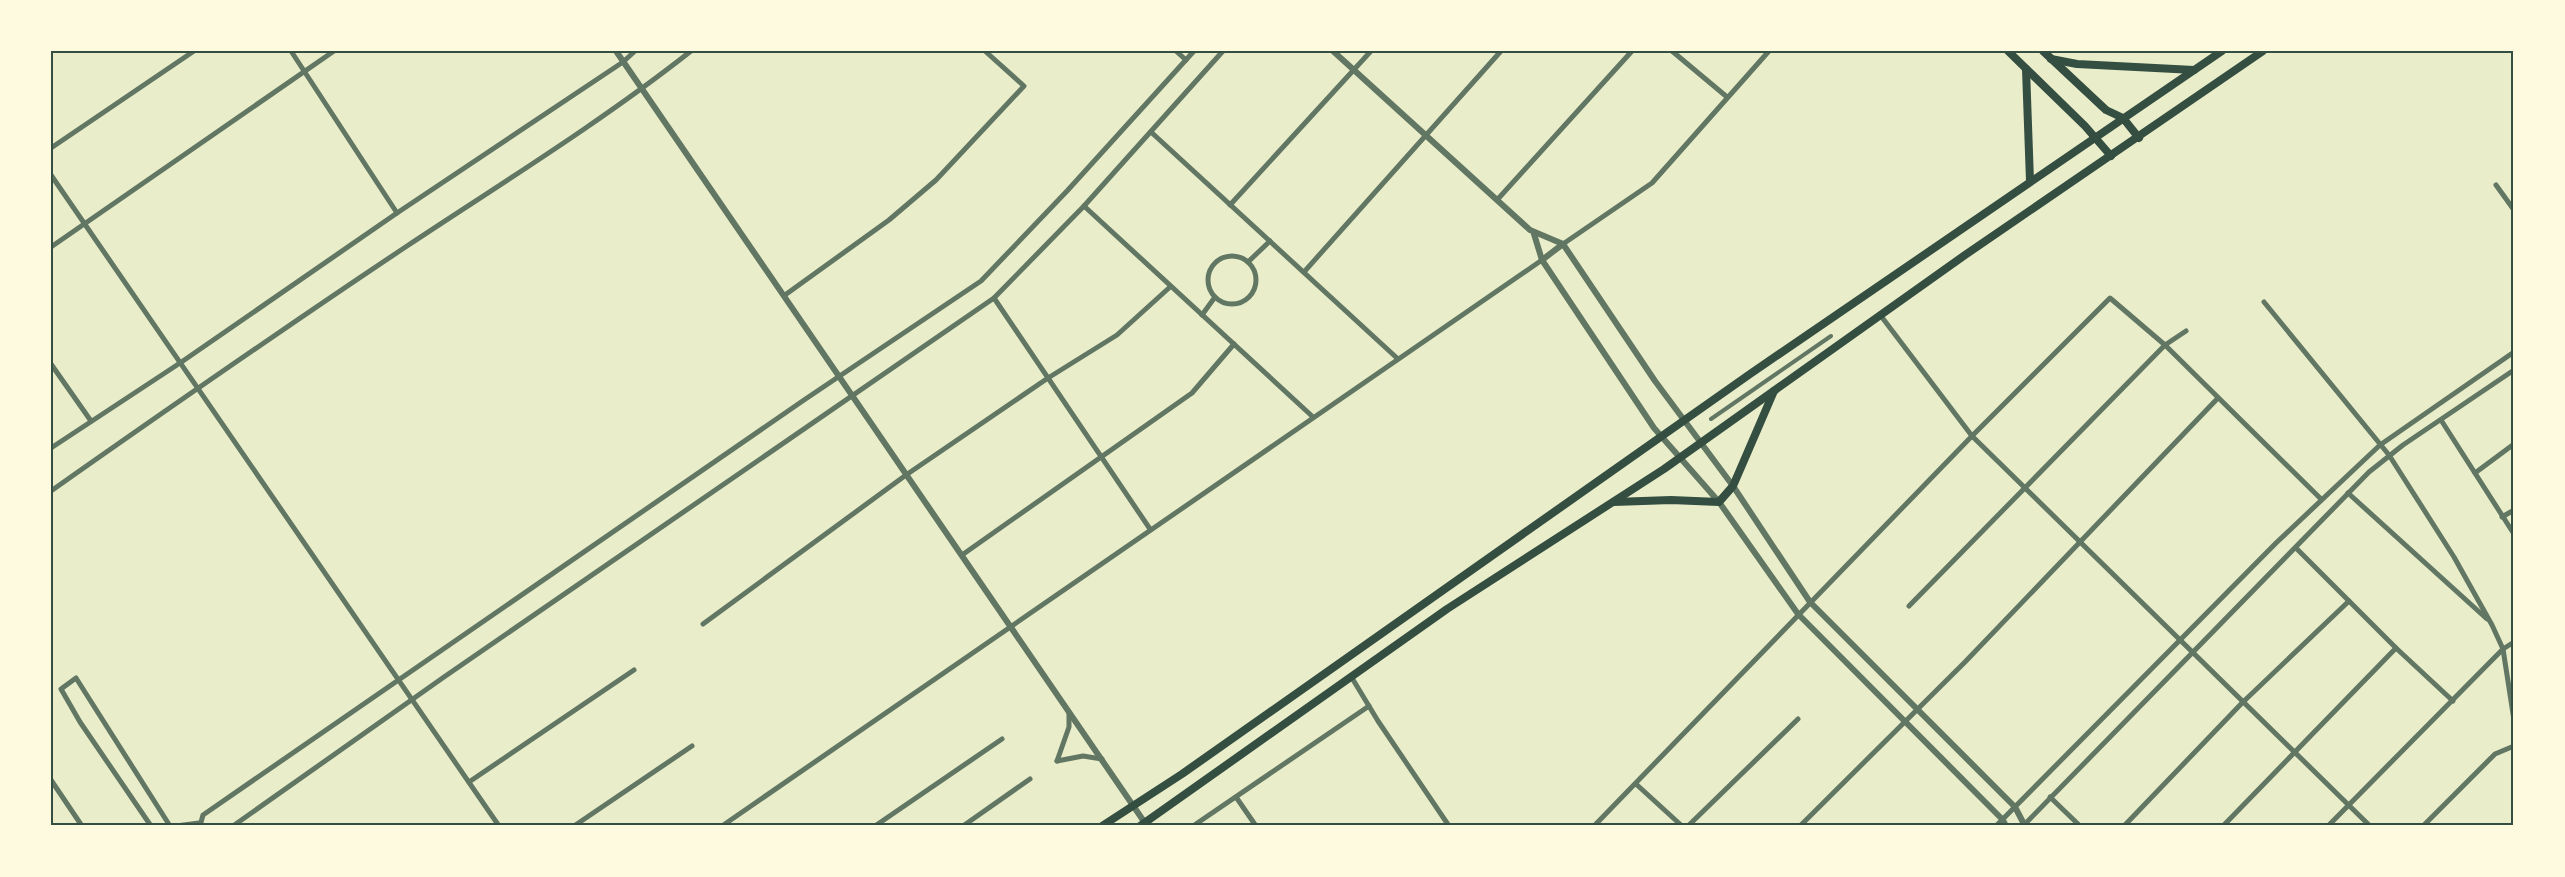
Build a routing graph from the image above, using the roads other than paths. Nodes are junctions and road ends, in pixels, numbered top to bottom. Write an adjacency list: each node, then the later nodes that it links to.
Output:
1 (194, 51): 35 (street)
2 (291, 51): 27 (street)
3 (334, 51): 27 (street)
4 (616, 51): 23 (street)
5 (635, 51): 23 (street)
6 (691, 51): 28 (street)
7 (985, 51): 54 (street)
8 (1176, 51): 22 (street)
9 (1194, 51): 22 (street)
10 (1223, 51): 31 (street)
11 (1333, 51): 25 (street)
12 (1371, 51): 25 (street)
13 (1501, 51): 32 (street)
14 (1632, 51): 40 (street)
15 (1672, 51): 29 (street)
16 (1769, 51): 29 (street)
17 (2008, 51): 24 (main road)
18 (2043, 51): 21 (main road)
19 (2222, 51): 26 (main road)
20 (2263, 51): 34 (main road)
21 (2051, 59): 26 (main road); 30 (main road)
22 (1186, 60): 69 (street)
23 (623, 62): 28 (street); 44 (street)
24 (2026, 69): 33 (main road); 38 (main road)
25 (1353, 70): 32 (street); 41 (street)
26 (2194, 70): 30 (main road)
27 (304, 71): 44 (street); 45 (street)
28 (642, 90): 54 (street); 71 (street)
29 (1728, 98): 48 (street)
30 (2123, 118): 33 (main road); 34 (main road)
31 (1151, 132): 41 (street); 42 (street)
32 (1425, 135): 40 (street); 52 (street)
33 (2095, 136): 36 (main road); 38 (main road)
34 (2139, 138): 36 (main road)
35 (51, 148)
36 (2111, 156): 59 (main road)
37 (51, 175): 45 (street)
38 (2030, 181): 79 (main road)
39 (2496, 185): 43 (street)
40 (1497, 200): 46 (street)
41 (1230, 205): 47 (street)
42 (1084, 206): 53 (street); 56 (street)
43 (2514, 210)
44 (397, 213): 66 (street)
45 (85, 224): 49 (street); 66 (street)
46 (1534, 234): 48 (street); 50 (street)
47 (1270, 241): 51 (street); 52 (street)
48 (1563, 244): 50 (street); 79 (street)
49 (51, 247)
50 (1542, 260): 65 (street); 81 (street)
51 (1248, 262): 55 (street); 55 (street)
52 (1304, 272): 65 (street)
53 (1170, 287): 58 (street); 70 (street)
54 (785, 296): 69 (street)
55 (1215, 297): 58 (street)
56 (994, 298): 70 (street); 73 (street)
57 (2264, 302): 83 (street)
58 (1203, 315): 62 (street)
59 (1881, 315): 72 (main road); 80 (street)
60 (2186, 331): 63 (street)
61 (1831, 336): 76 (street)
62 (1234, 344): 75 (street); 88 (street)
63 (2165, 345): 74 (street); 80 (street); 92 (street)
64 (2514, 352): 83 (street)
65 (1398, 359): 75 (street)
66 (180, 363): 71 (street); 78 (street)
67 (51, 364): 78 (street)
68 (2514, 370): 77 (street)
69 (839, 376): 73 (street); 119 (street)
70 (1048, 378): 88 (street); 90 (street)
71 (197, 388): 93 (street); 119 (street)
72 (1774, 391): 82 (main road); 91 (main road)
73 (852, 396): 90 (street); 120 (street)
74 (2218, 399): 95 (street); 102 (street)
75 (1312, 417): 100 (street)
76 (1711, 419)
77 (2441, 420): 86 (street); 89 (street)
78 (91, 421): 85 (street)
79 (1684, 422): 81 (main road); 82 (street)
80 (1972, 436): 92 (street); 106 (street)
81 (1662, 438): 87 (street); 140 (main road)
82 (1701, 443): 87 (main road); 91 (street)
83 (2380, 444): 86 (street); 95 (street)
84 (2514, 444): 89 (street)
85 (51, 448)
86 (2389, 455): 94 (street); 110 (street)
87 (1680, 457): 96 (street); 97 (main road)
88 (1102, 458): 100 (street); 104 (street)
89 (2475, 473): 99 (street)
90 (906, 475): 104 (street); 109 (street)
91 (1733, 486): 96 (main road); 106 (street)
92 (2023, 488): 102 (street); 107 (street)
93 (51, 491)
94 (2348, 493): 103 (street); 110 (street)
95 (2321, 499): 112 (street)
96 (1719, 502): 97 (main road); 108 (street)
97 (1611, 503): 118 (main road)
98 (2514, 510): 99 (street)
99 (2502, 517): 101 (street)
100 (1150, 529): 111 (street)
101 (2514, 534)
102 (2079, 542): 112 (street); 124 (street)
103 (2296, 548): 105 (street); 116 (street)
104 (962, 555): 111 (street)
105 (2349, 601): 114 (street); 122 (street)
106 (1810, 602): 108 (street); 124 (street)
107 (1908, 606)
108 (1798, 614): 127 (street); 137 (street)
109 (703, 624)
110 (2492, 625): 115 (street)
111 (1010, 626): 125 (street); 155 (street)
112 (2182, 641): 116 (street); 142 (street)
113 (2514, 642): 115 (street)
114 (2396, 648): 121 (street); 132 (street)
115 (2503, 649): 121 (street); 128 (street)
116 (2194, 653): 122 (street); 139 (street)
117 (634, 670): 136 (street)
118 (1352, 678): 123 (street); 145 (main road)
119 (398, 680): 120 (street); 144 (street)
120 (411, 700): 136 (street); 152 (street)
121 (2452, 701): 141 (street)
122 (2242, 703): 132 (street); 168 (street)
123 (1369, 706): 138 (street); 161 (street)
124 (1916, 708): 127 (street); 142 (street)
125 (1069, 712): 133 (street); 133 (street)
126 (1798, 719): 164 (street)
127 (1905, 720): 143 (street); 165 (street)
128 (2514, 720)
129 (1002, 739): 156 (street)
130 (692, 746): 154 (street)
131 (2514, 746): 172 (street)
132 (2295, 753): 141 (street); 169 (street)
133 (1102, 759): 140 (street)
134 (1030, 779): 157 (street)
135 (51, 780): 147 (street)
136 (469, 782): 153 (street)
137 (1636, 784): 162 (street); 163 (street)
138 (1236, 796): 159 (street); 160 (street)
139 (2049, 797): 146 (street); 167 (street)
140 (1134, 805): 145 (street); 158 (main road)
141 (2349, 805): 170 (street); 171 (street)
142 (2015, 807): 143 (street); 146 (street)
143 (2004, 823): 166 (street)
144 (200, 825): 151 (street)
145 (1144, 825)
146 (2024, 825)
147 (82, 826)
148 (151, 826): 149 (street); 150 (street)
149 (160, 826)
150 (170, 826)
151 (176, 826)
152 (233, 826)
153 (499, 826)
154 (574, 826)
155 (722, 826)
156 (875, 826)
157 (963, 826)
158 (1102, 826)
159 (1193, 826)
160 (1256, 826)
161 (1449, 826)
162 (1594, 826)
163 (1682, 826)
164 (1688, 826)
165 (1800, 826)
166 (1996, 826)
167 (2080, 826)
168 (2124, 826)
169 (2223, 826)
170 (2328, 826)
171 (2370, 826)
172 (2423, 826)

